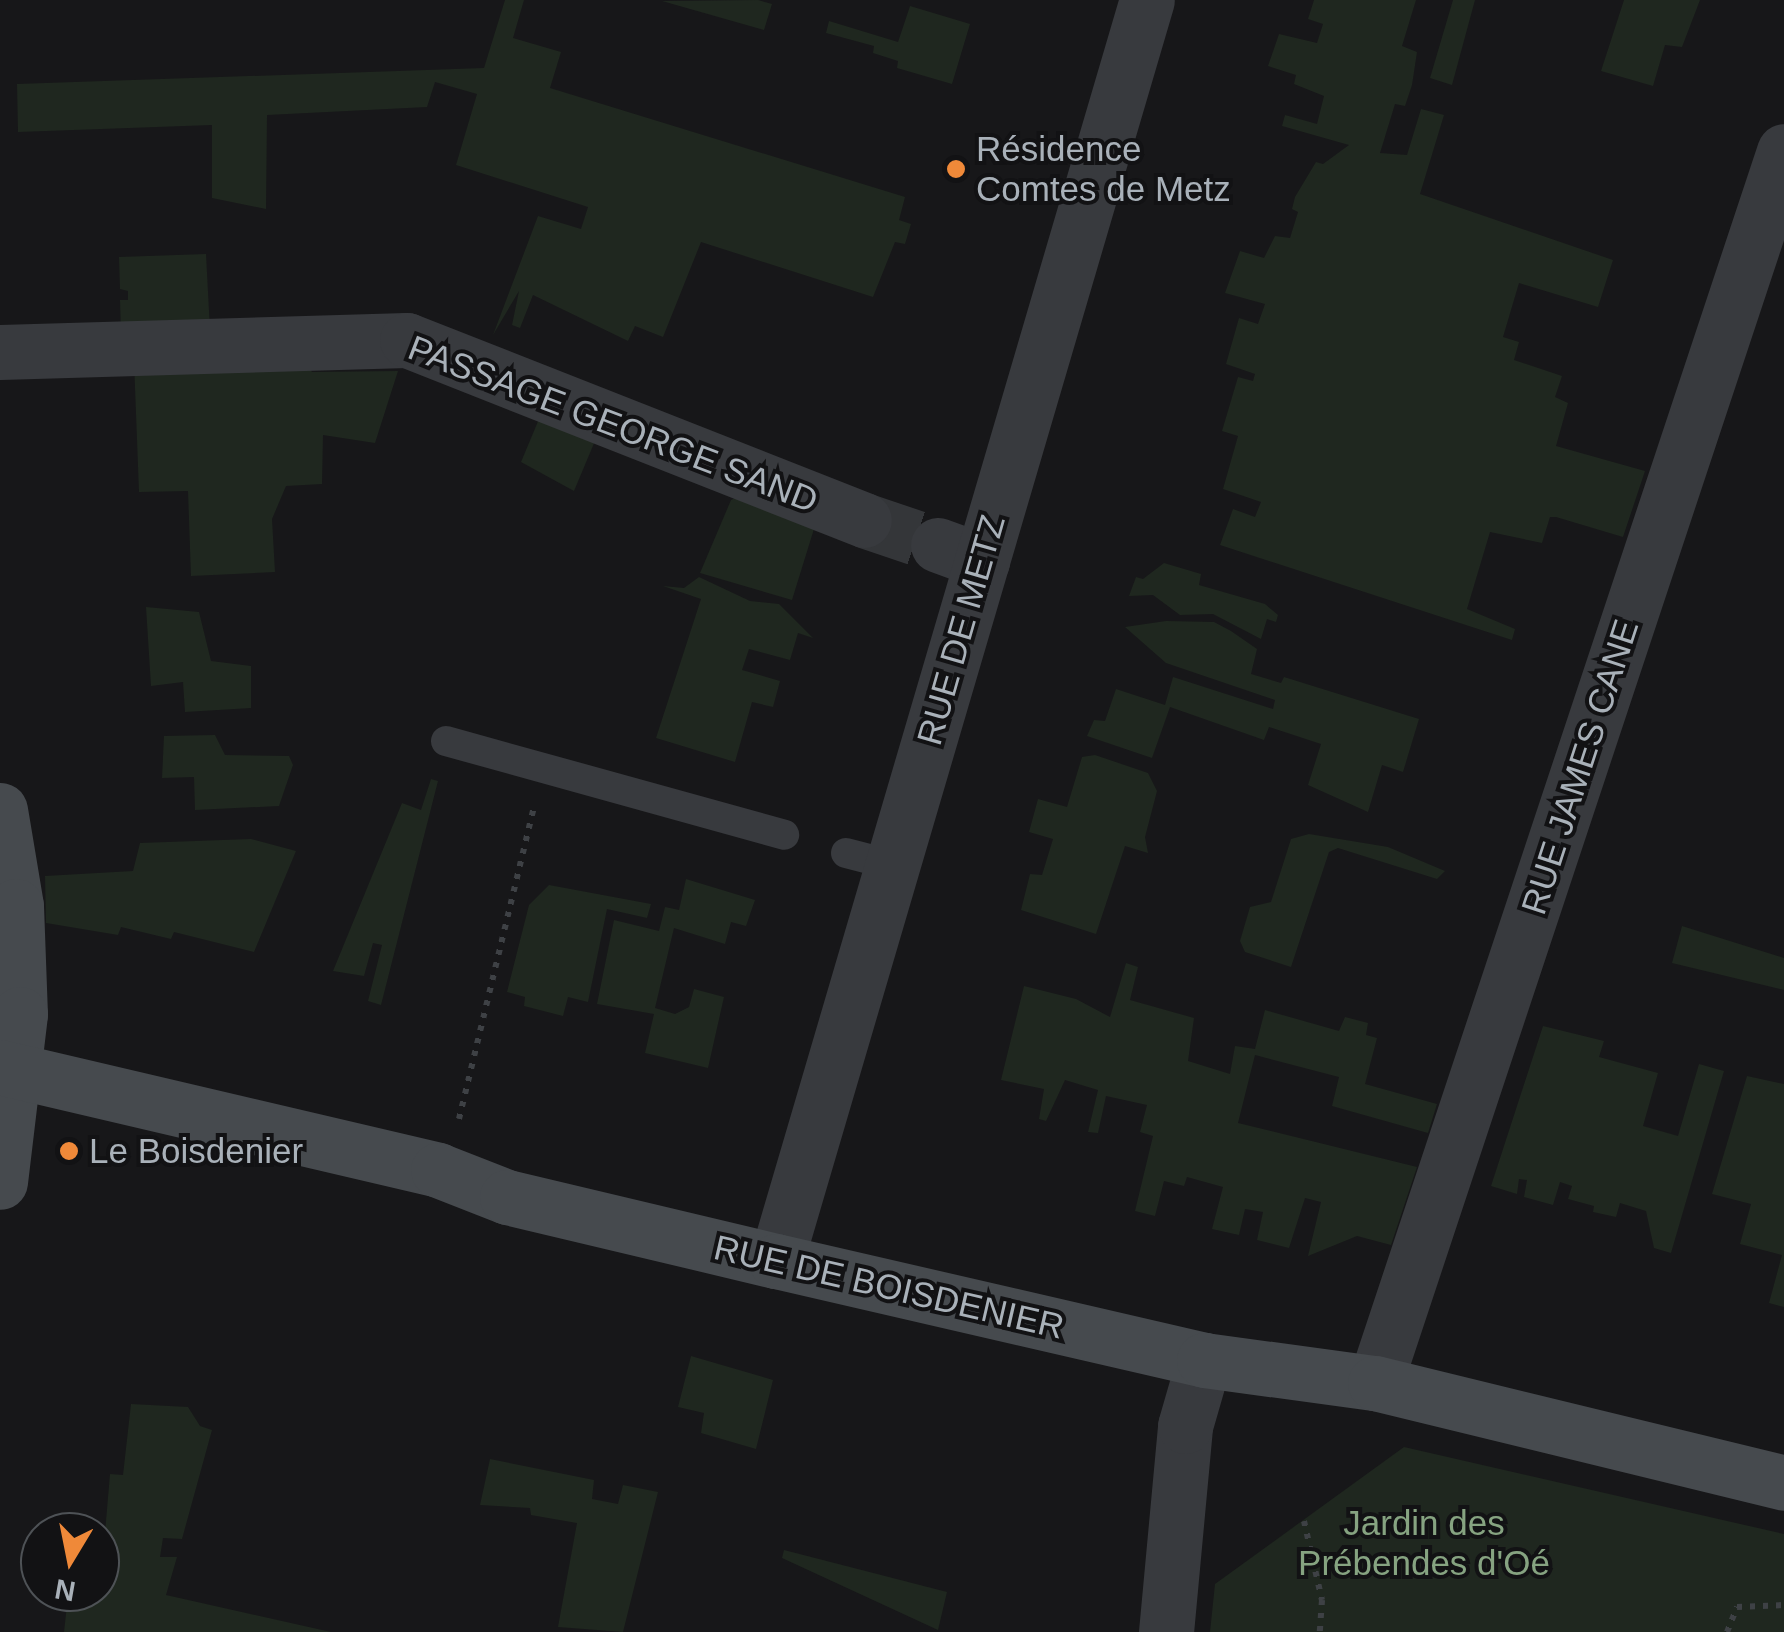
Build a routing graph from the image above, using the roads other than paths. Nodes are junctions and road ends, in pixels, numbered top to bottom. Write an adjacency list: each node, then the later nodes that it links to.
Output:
1 (1148, 0): 10 (street, RUE DE METZ)
2 (1784, 151): 12 (street, RUE JAMES CANE)
3 (0, 352): 4 (street, PASSAGE GEORGE SAND)
4 (864, 520)
5 (446, 741): 7 (lane)
6 (0, 810): 8 (street)
7 (784, 835)
8 (6, 1069): 9 (street); 10 (street, RUE DE BOISDENIER)
9 (0, 1182)
10 (776, 1261): 11 (street, RUE DE BOISDENIER)
11 (1204, 1360): 12 (street, RUE DE BOISDENIER); 14 (street)
12 (1374, 1383): 13 (street, RUE DE BOISDENIER)
13 (1784, 1483)
14 (1166, 1632)

